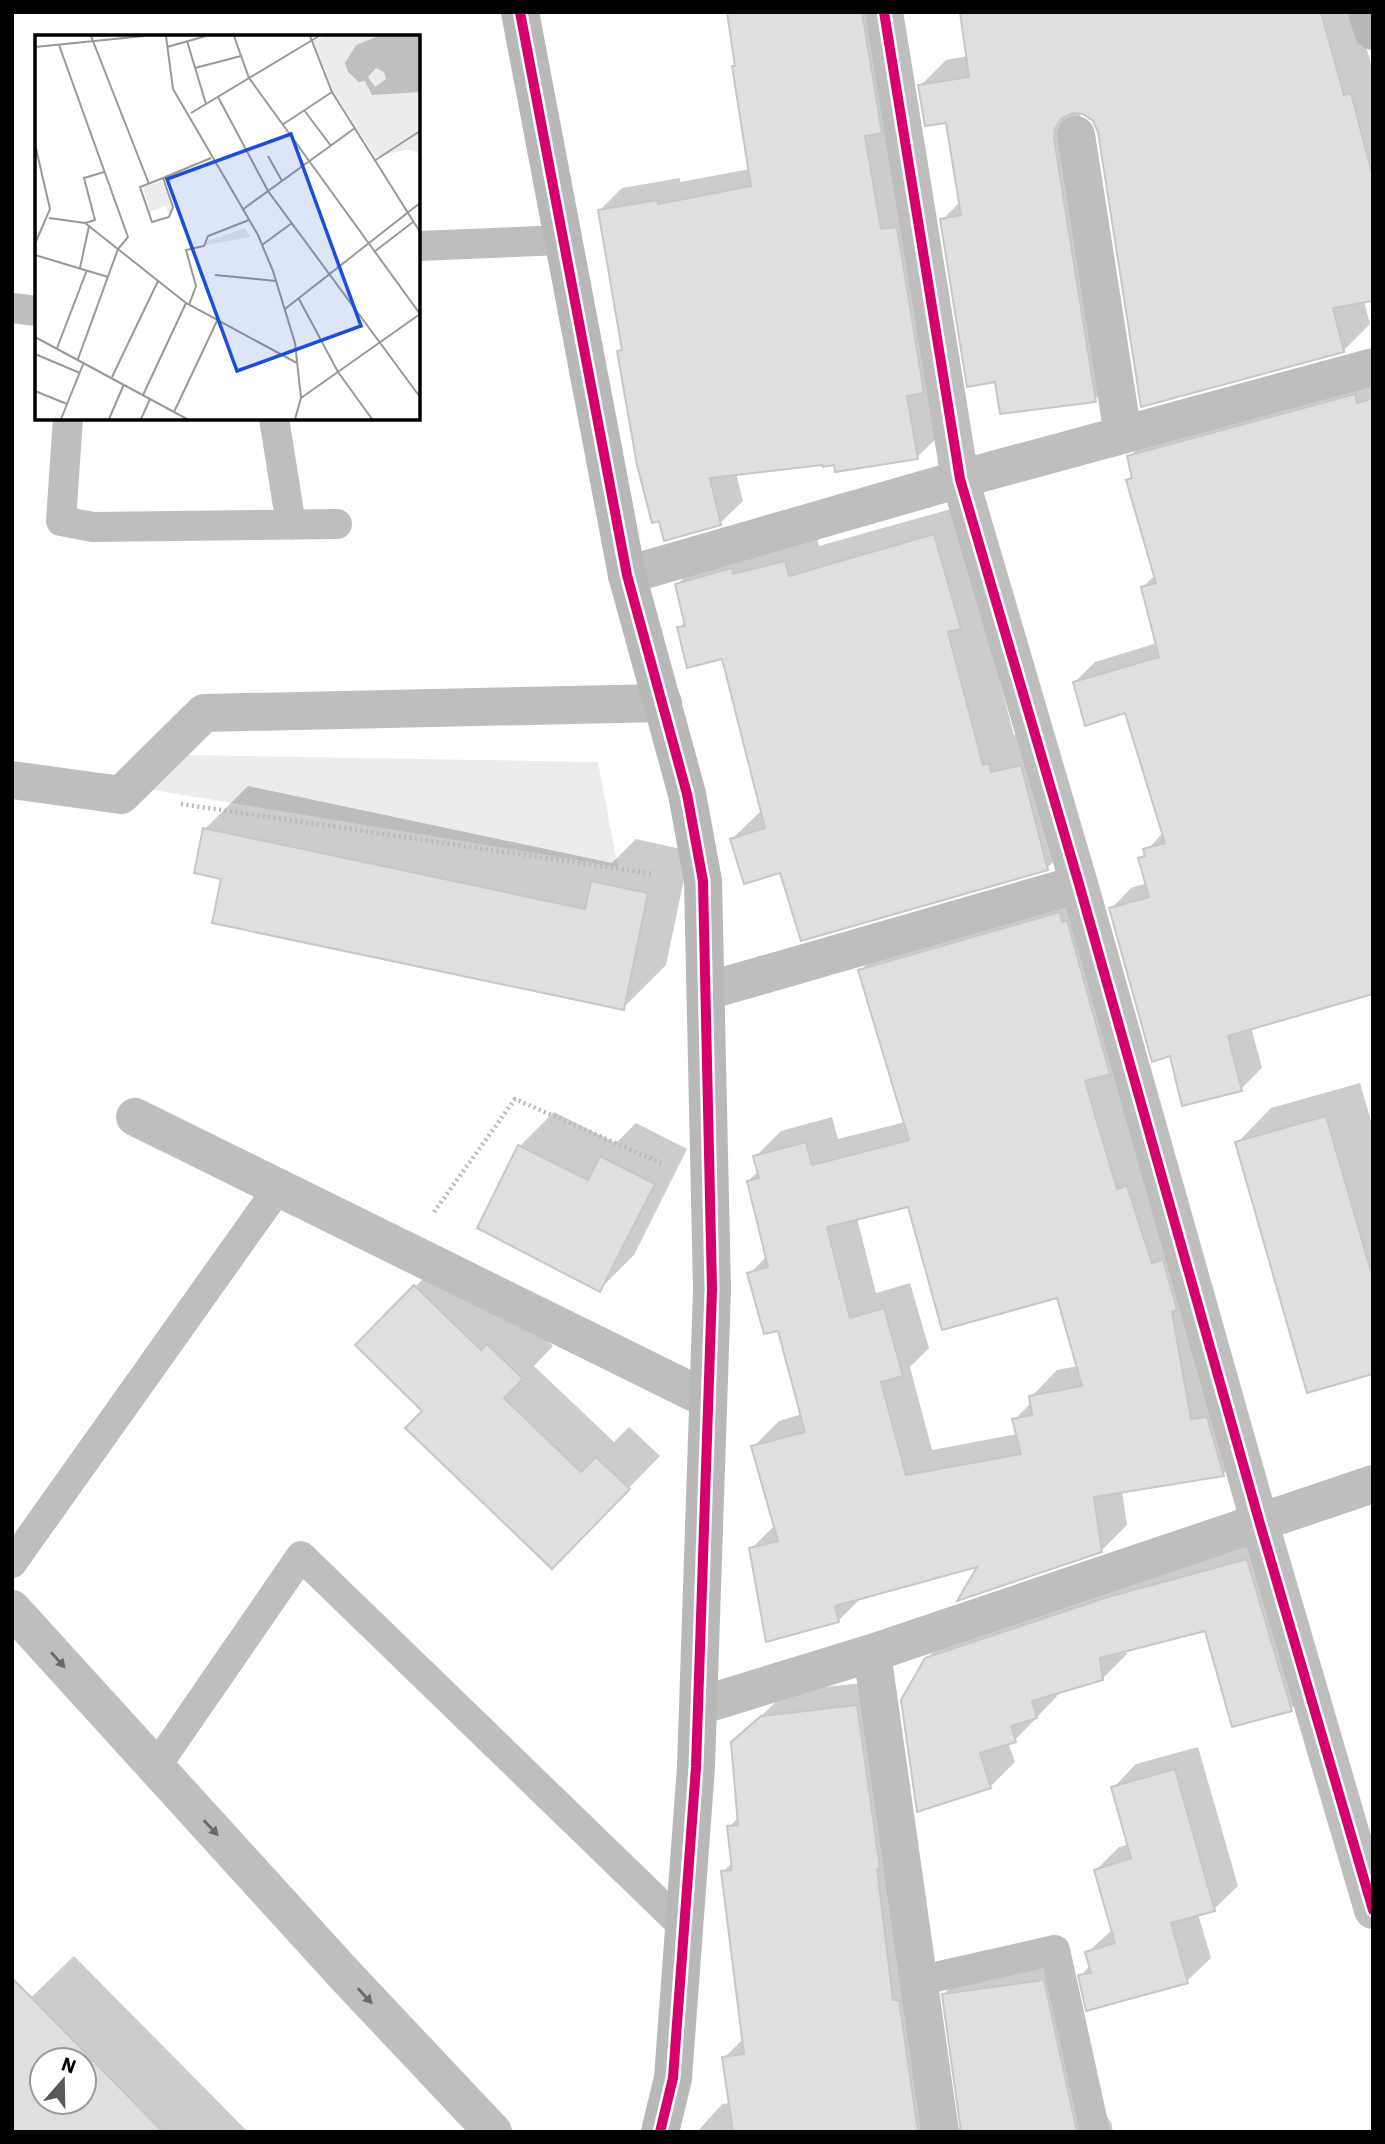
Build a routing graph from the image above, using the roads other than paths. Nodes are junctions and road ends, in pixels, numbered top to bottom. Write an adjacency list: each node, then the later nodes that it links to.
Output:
1 (520, 12): 6 (street)
2 (884, 12): 14 (street)
3 (1367, 12): 4 (street)
4 (1373, 31)
5 (1076, 135): 13 (street)
6 (562, 240): 7 (lane); 17 (street)
7 (420, 246)
8 (12, 308): 9 (lane)
9 (35, 311)
10 (1373, 367): 13 (street)
11 (68, 420): 16 (lane)
12 (274, 420): 16 (lane)
13 (1123, 435): 14 (street)
14 (960, 479): 17 (street); 20 (street)
15 (337, 524): 16 (lane)
16 (291, 525)
17 (627, 575): 18 (street)
18 (663, 704): 19 (street); 21 (street)
19 (12, 780)
20 (1079, 884): 21 (street); 26 (street)
21 (708, 991): 24 (street)
22 (135, 1117): 23 (street)
23 (279, 1187): 24 (street); 27 (lane)
24 (707, 1399): 30 (street)
25 (1373, 1484): 26 (street)
26 (1260, 1524): 29 (street); 32 (street)
27 (12, 1563)
28 (12, 1609): 31 (street, one-way to 31)
29 (872, 1653): 30 (street); 34 (street)
30 (699, 1706): 33 (street)
31 (155, 1768): 33 (lane); 35 (street, one-way to 35)
32 (1373, 1910)
33 (684, 1927): 36 (street)
34 (918, 1981): 37 (street); 38 (lane)
35 (487, 2130)
36 (660, 2132)
37 (940, 2132)
38 (1095, 2132)

